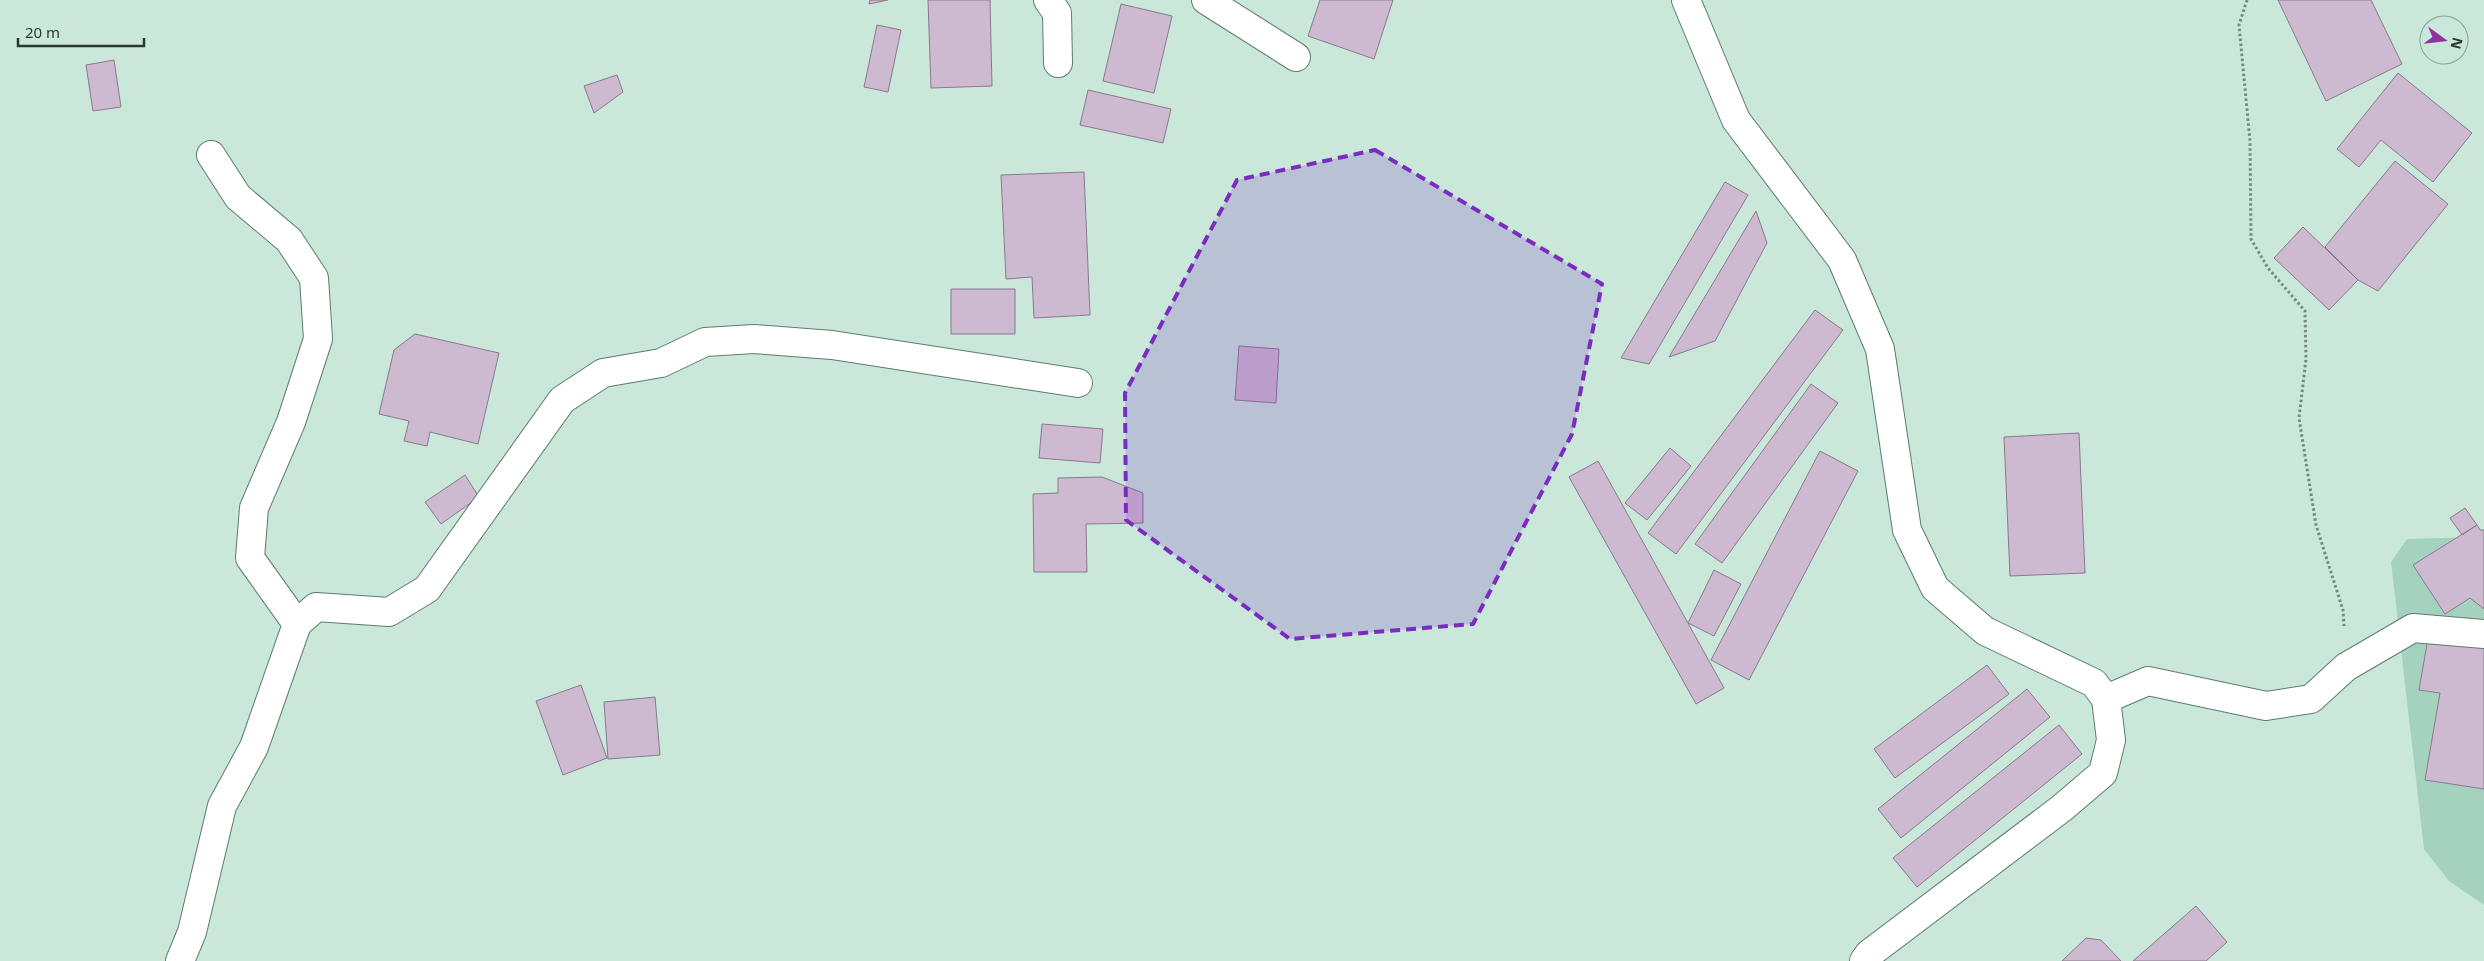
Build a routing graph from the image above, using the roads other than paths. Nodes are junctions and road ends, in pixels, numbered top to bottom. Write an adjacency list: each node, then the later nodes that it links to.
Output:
1 (1048, 0): 5 (street)
2 (1206, 0): 4 (street)
3 (1686, 0): 10 (street)
4 (1296, 57)
5 (1058, 63)
6 (211, 155): 8 (street)
7 (1078, 383): 8 (street)
8 (297, 624): 11 (street)
9 (2484, 634): 10 (street)
10 (2106, 699): 12 (street)
11 (180, 961)
12 (1864, 961)

